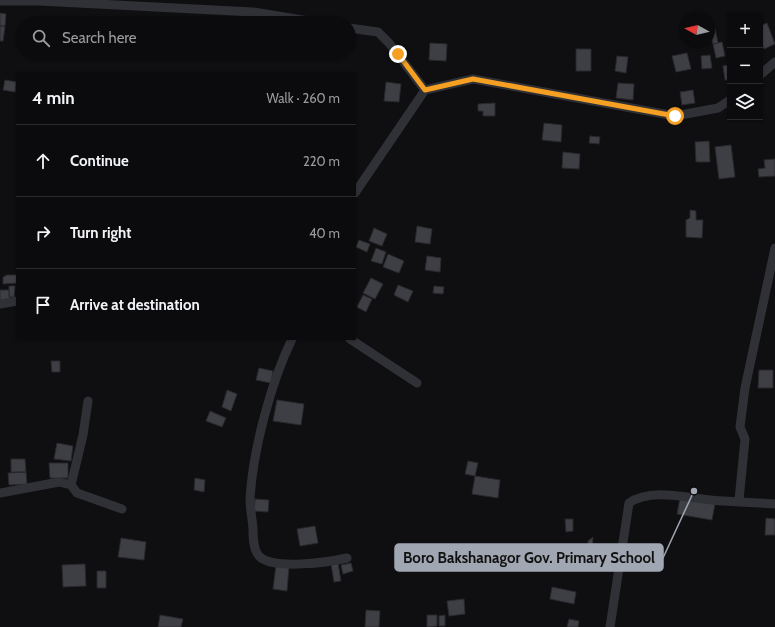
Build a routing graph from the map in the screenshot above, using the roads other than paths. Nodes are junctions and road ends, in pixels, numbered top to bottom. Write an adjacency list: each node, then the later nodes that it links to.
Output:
1 (40, 0): 2 (street); 3 (street)
2 (0, 1)
3 (278, 16)
4 (356, 29): 7 (street)
5 (775, 62): 6 (street)
6 (763, 72)
7 (425, 90): 8 (street); 9 (street)
8 (727, 102)
9 (356, 192)
10 (775, 248): 19 (street)
11 (16, 301): 12 (street)
12 (0, 304)
13 (292, 340): 22 (street)
14 (352, 340): 15 (street)
15 (417, 383)
16 (88, 400): 17 (street)
17 (71, 485): 18 (street); 21 (street)
18 (0, 492)
19 (739, 500): 20 (street); 23 (street)
20 (775, 504)
21 (122, 509)
22 (347, 558)
23 (610, 627)

